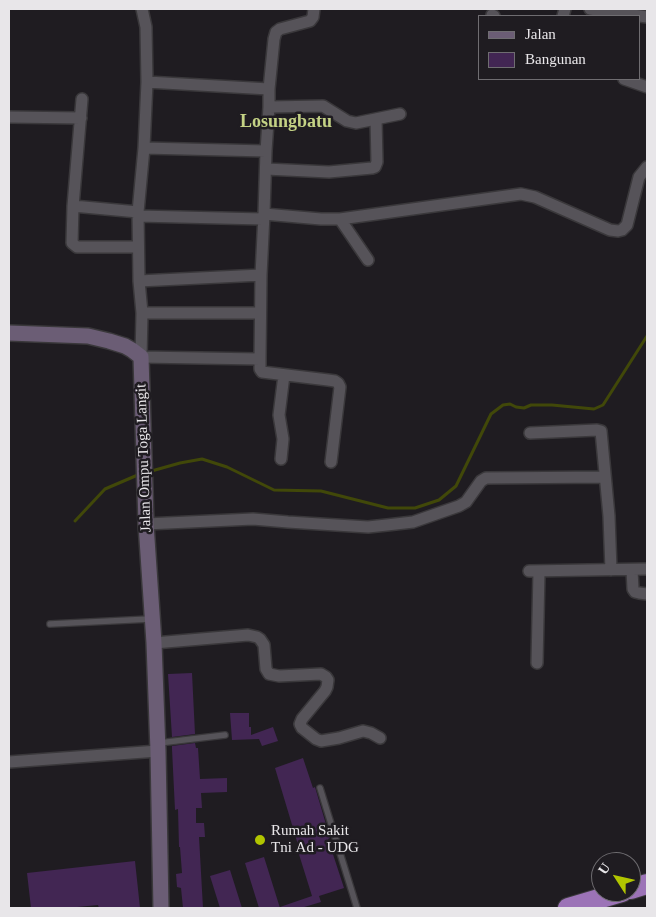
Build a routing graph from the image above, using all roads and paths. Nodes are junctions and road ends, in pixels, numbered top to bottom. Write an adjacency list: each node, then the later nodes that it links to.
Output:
1 (142, 9): 6 (street, Jalan Ompu Toga Langit)
2 (314, 9): 8 (street)
3 (590, 9): 4 (street)
4 (633, 15)
5 (627, 80): 7 (street)
6 (148, 82): 8 (street); 15 (street, Jalan Ompu Toga Langit)
7 (647, 87)
8 (269, 89): 10 (street)
9 (82, 99): 13 (street)
10 (269, 107): 14 (street); 16 (street)
11 (400, 114): 14 (street)
12 (9, 117): 13 (street)
13 (81, 118): 19 (street)
14 (376, 119): 18 (street)
15 (144, 148): 16 (street); 20 (street, Jalan Ompu Toga Langit)
16 (266, 151): 18 (street)
17 (647, 167): 22 (street)
18 (266, 170): 21 (street)
19 (73, 206): 20 (street); 23 (street)
20 (138, 214): 21 (street); 23 (street, Jalan Ompu Toga Langit)
21 (264, 216): 22 (street); 25 (street)
22 (340, 219): 24 (street)
23 (138, 247): 26 (street, Jalan Ompu Toga Langit)
24 (368, 260)
25 (261, 275): 26 (street); 28 (street)
26 (139, 281): 27 (street, Jalan Ompu Toga Langit)
27 (142, 313): 28 (street); 30 (street, Jalan Ompu Toga Langit)
28 (260, 314): 31 (street)
29 (9, 333): 30 (main road)
30 (141, 357): 31 (street); 37 (main road, Jalan Ompu Toga Langit)
31 (260, 360): 32 (street)
32 (284, 375): 34 (street); 35 (street)
33 (530, 433): 36 (street)
34 (281, 460)
35 (331, 462)
36 (605, 478): 37 (street); 39 (street)
37 (146, 524): 42 (main road, Jalan Ompu Toga Langit)
38 (647, 569): 40 (street)
39 (611, 570): 40 (street); 45 (street)
40 (632, 570): 41 (street)
41 (647, 594)
42 (151, 619): 43 (lane); 44 (main road, Jalan Ompu Toga Langit)
43 (50, 624)
44 (154, 644): 47 (street); 48 (main road, Jalan Ompu Toga Langit)
45 (537, 663)
46 (226, 735): 48 (lane)
47 (380, 738)
48 (158, 747): 49 (street); 52 (main road, Jalan Ompu Toga Langit)
49 (9, 762)
50 (320, 788): 53 (lane)
51 (596, 902): 54 (highway)
52 (161, 908)
53 (357, 908)
54 (568, 908)

